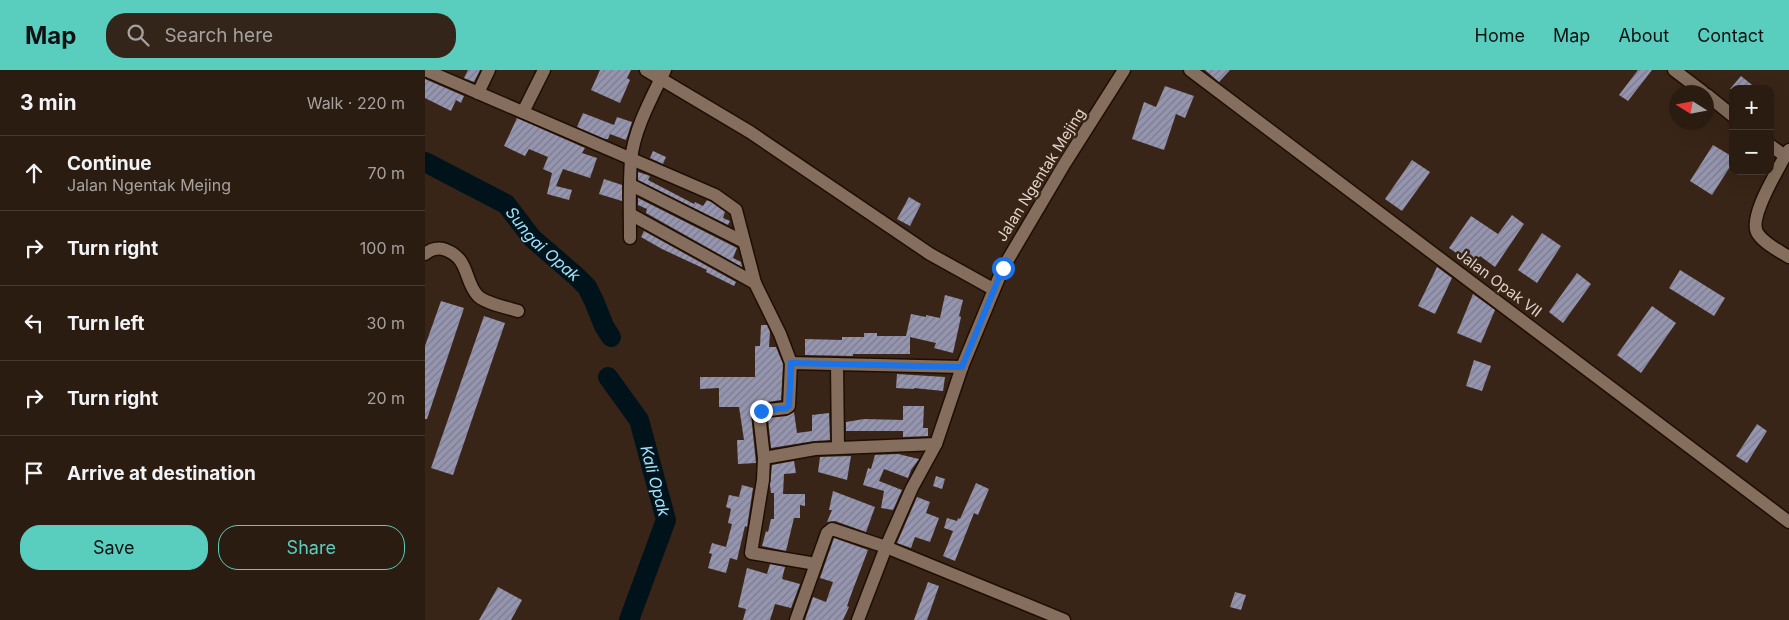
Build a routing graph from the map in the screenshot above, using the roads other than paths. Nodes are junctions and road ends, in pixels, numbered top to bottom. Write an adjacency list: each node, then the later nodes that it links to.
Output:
1 (425, 70): 10 (street)
2 (489, 70): 10 (street)
3 (544, 70): 12 (street)
4 (646, 70): 8 (street)
5 (1124, 70): 24 (street, Jalan Ngentak Mejing)
6 (1190, 70): 32 (street, Jalan Opak VII)
7 (1673, 70): 9 (street)
8 (663, 74): 16 (street); 24 (street)
9 (1693, 85)
10 (478, 93): 12 (street)
11 (1714, 101): 13 (street)
12 (523, 112): 16 (street)
13 (1729, 113)
14 (1774, 147): 15 (street)
15 (1787, 153): 22 (street)
16 (631, 158): 17 (street); 20 (street)
17 (631, 185): 18 (street); 20 (street)
18 (630, 214): 19 (street); 23 (street)
19 (629, 238)
20 (744, 242): 23 (street)
21 (425, 254): 25 (street)
22 (1789, 257)
23 (755, 283): 26 (street)
24 (993, 289): 28 (street, Jalan Ngentak Mejing)
25 (518, 311)
26 (791, 363): 27 (street); 31 (street)
27 (837, 364): 28 (street); 30 (street)
28 (962, 367): 29 (street, Jalan Ngentak Mejing)
29 (936, 444): 30 (street); 33 (street, Jalan Ngentak Mejing)
30 (838, 447): 31 (street)
31 (764, 458): 34 (street)
32 (1789, 522)
33 (886, 547): 34 (street); 36 (street, Jalan Ngentak Mejing); 37 (street)
34 (816, 564): 35 (street)
35 (796, 620)
36 (858, 620)
37 (1064, 620)

